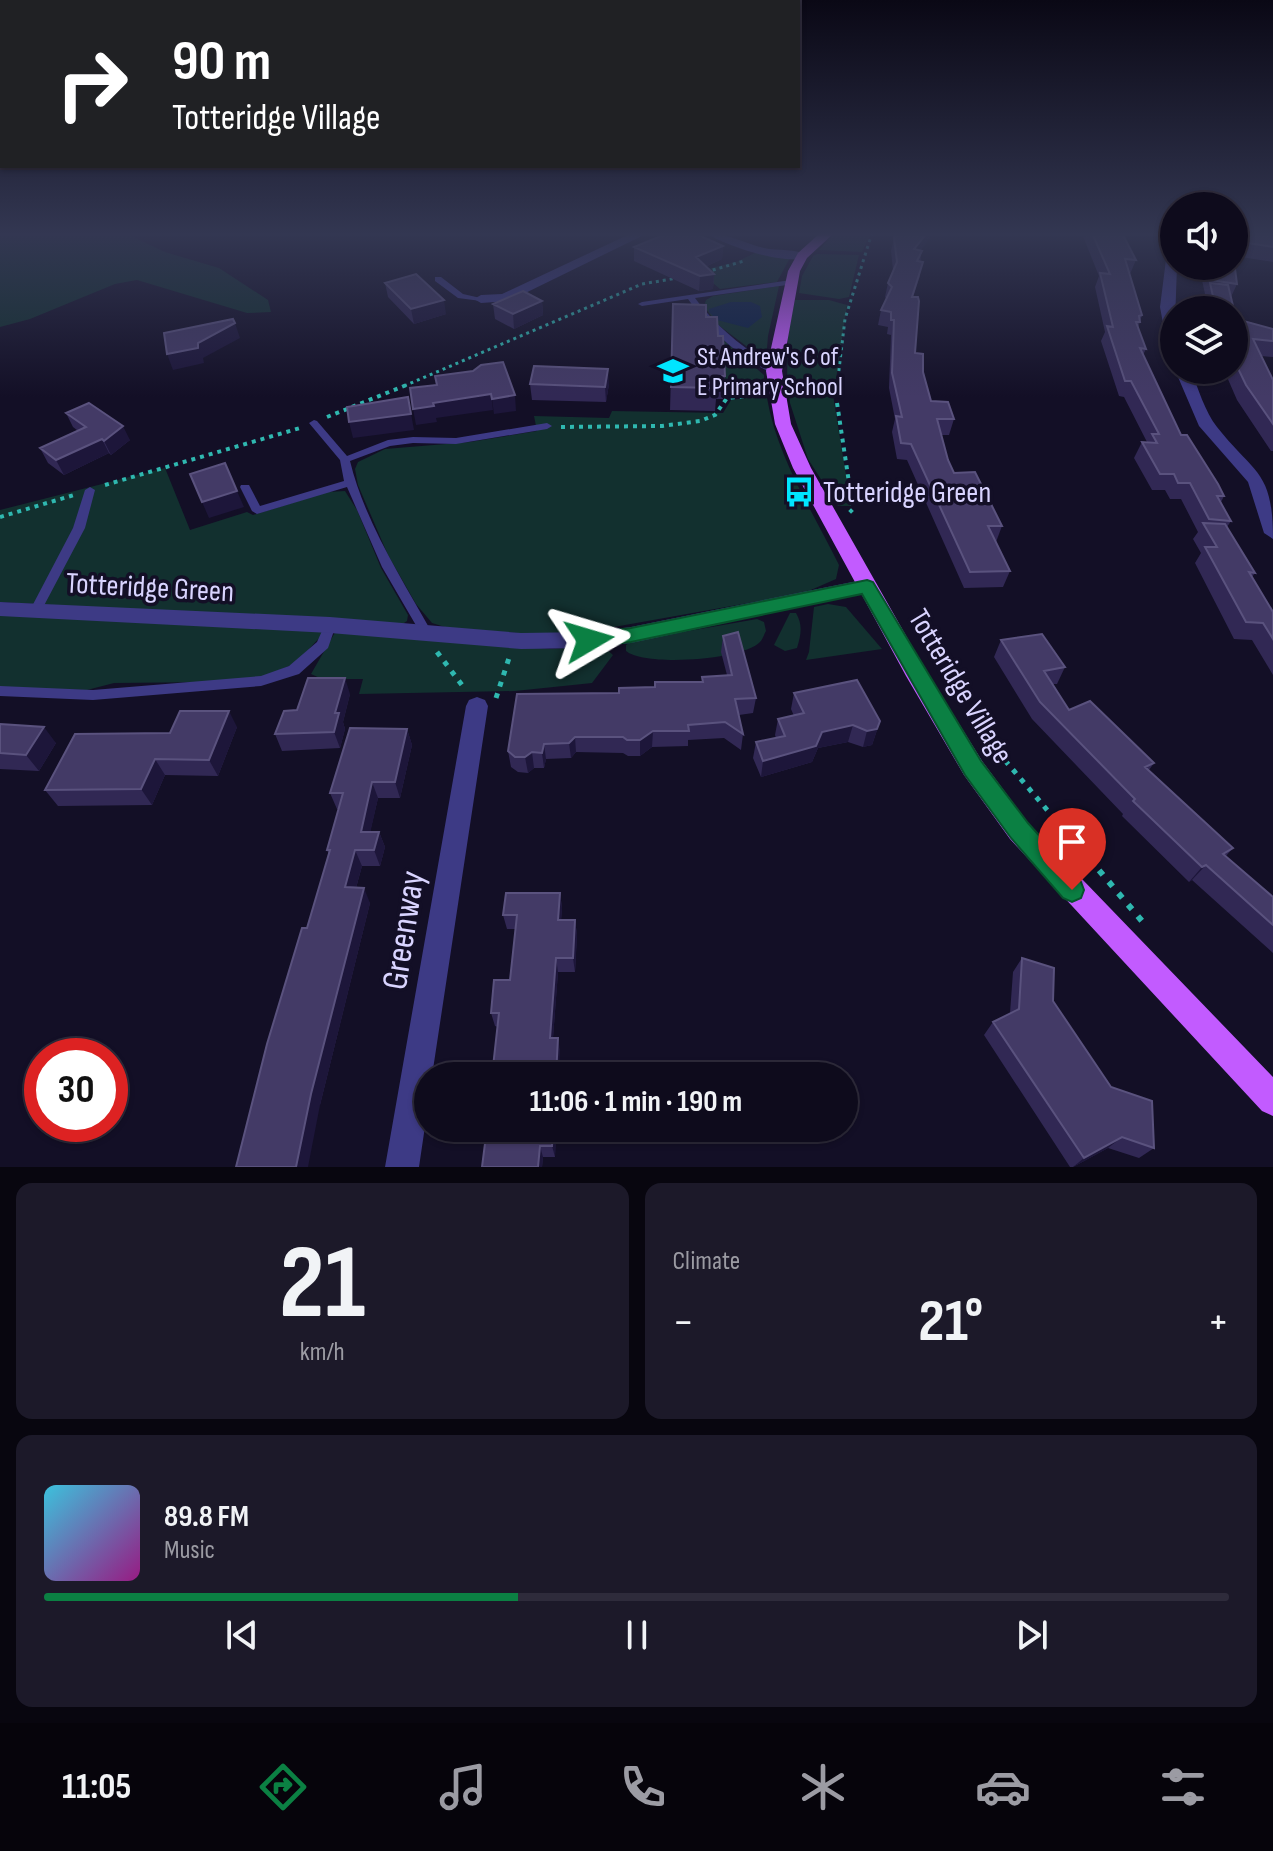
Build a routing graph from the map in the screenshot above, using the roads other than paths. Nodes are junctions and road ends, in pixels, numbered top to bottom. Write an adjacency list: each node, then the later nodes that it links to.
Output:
1 (449, 287): 6 (lane)
2 (526, 287): 6 (street)
3 (752, 287): 5 (lane)
4 (790, 287): 8 (main road, Totteridge Village)
5 (690, 296): 7 (lane); 8 (lane)
6 (481, 299)
7 (642, 304)
8 (775, 382): 10 (lane); 18 (main road, Totteridge Village)
9 (1189, 384): 17 (street)
10 (836, 390)
11 (314, 423): 13 (lane)
12 (547, 426): 13 (lane)
13 (345, 460): 14 (lane)
14 (350, 483): 15 (lane); 22 (lane)
15 (245, 487)
16 (90, 490): 20 (lane)
17 (1273, 533)
18 (867, 586): 22 (street, Totteridge Green); 25 (main road, Totteridge Village)
19 (0, 609): 20 (street, Totteridge Green)
20 (35, 612): 21 (street, Totteridge Green)
21 (330, 625): 22 (street, Totteridge Green); 23 (lane)
22 (423, 631)
23 (0, 691)
24 (477, 706): 26 (street, Greenway)
25 (1273, 1100)
26 (402, 1167)

